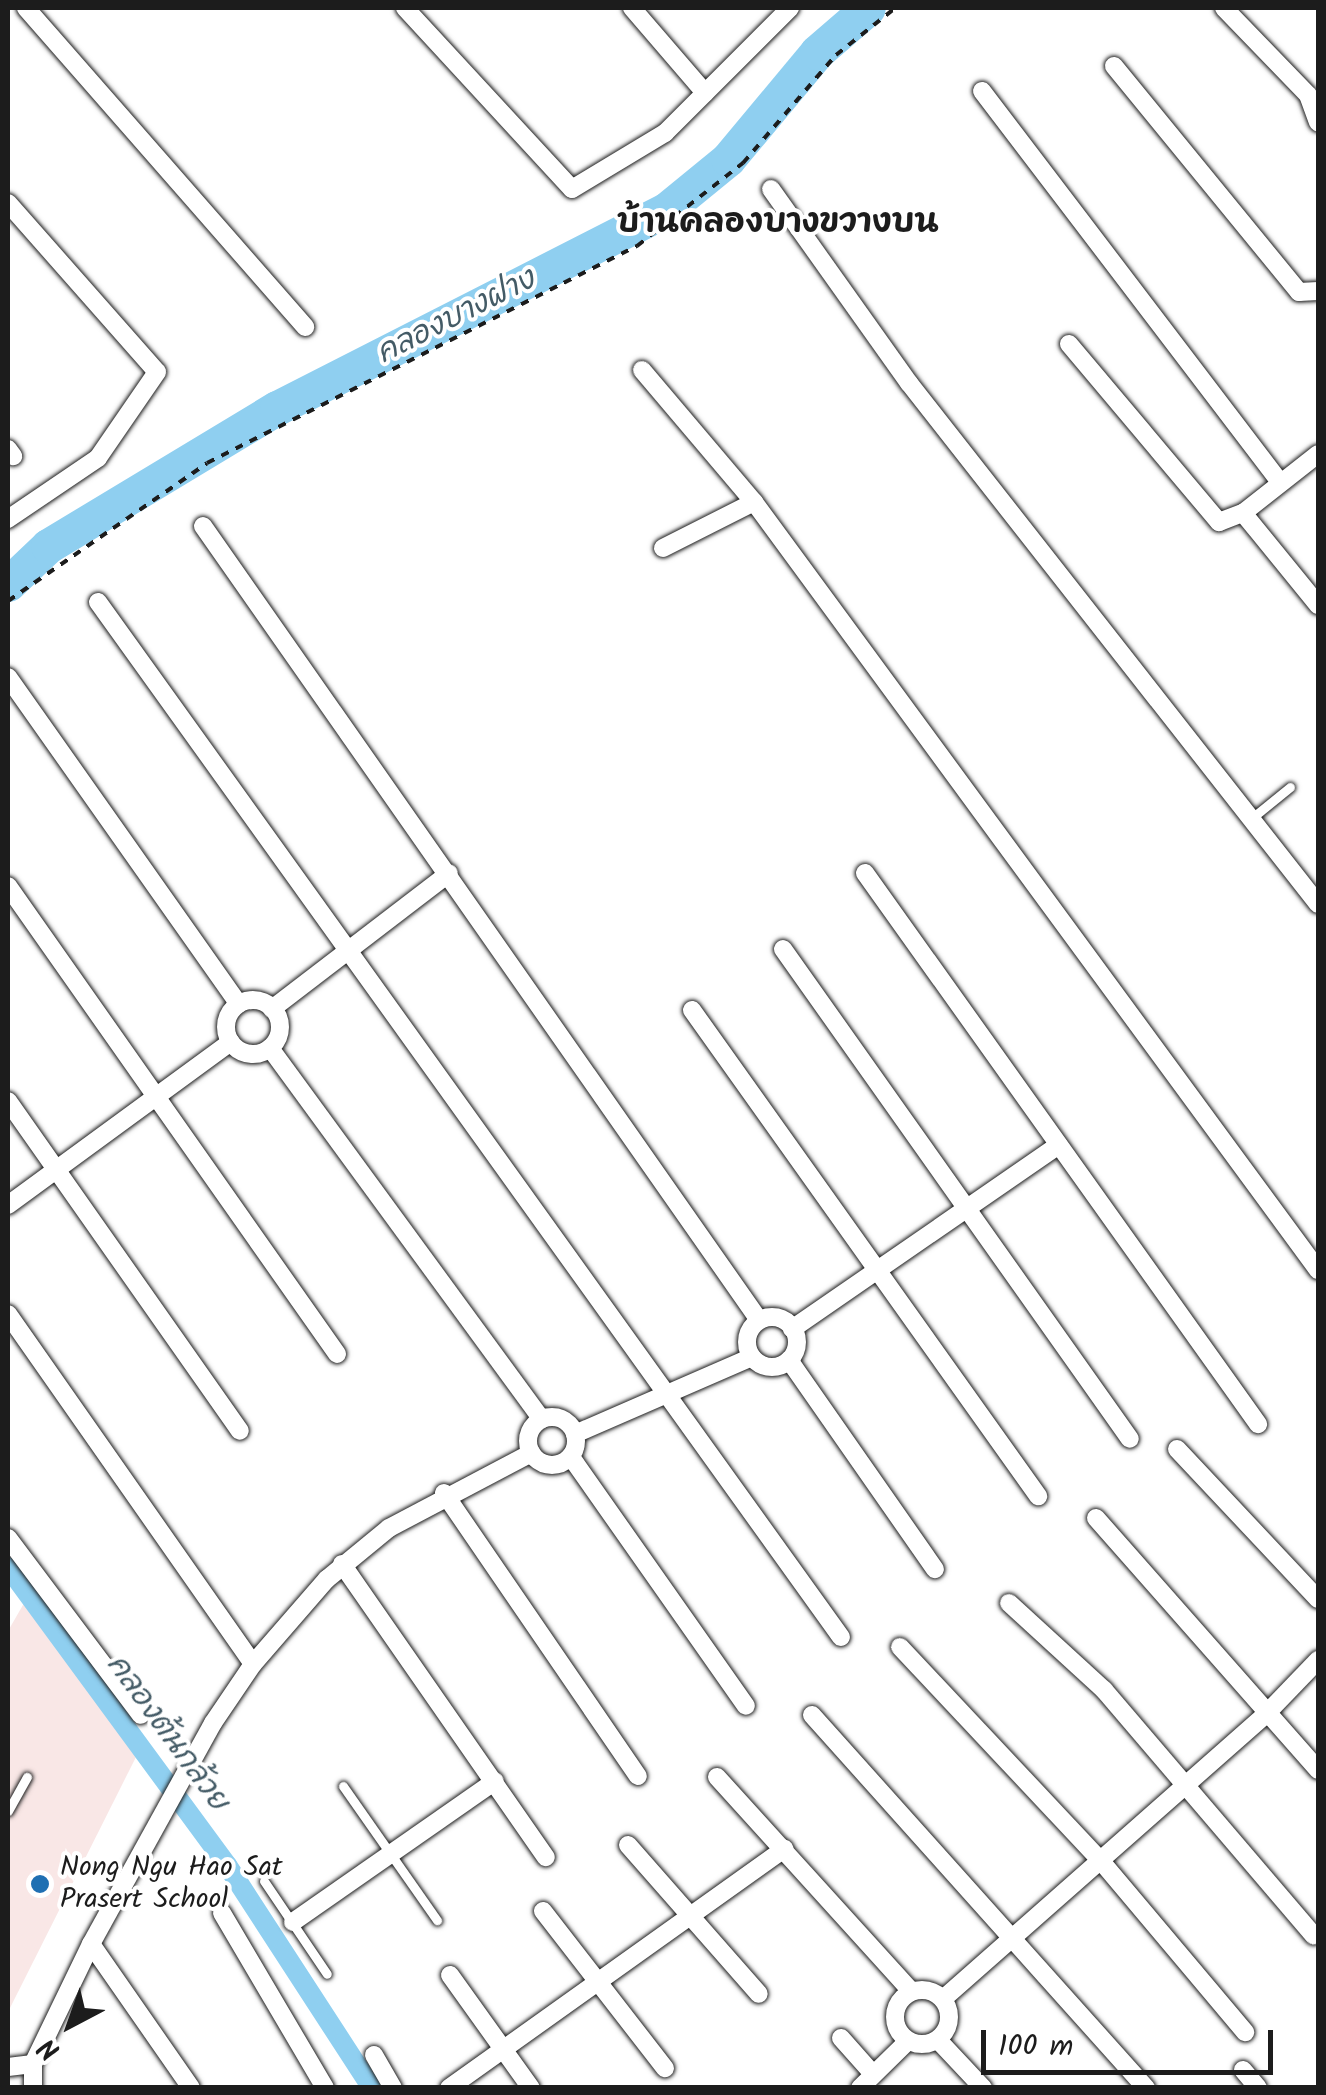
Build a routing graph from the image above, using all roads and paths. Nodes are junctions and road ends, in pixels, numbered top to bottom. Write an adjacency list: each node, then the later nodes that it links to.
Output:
1 (26, 8): 14 (street)
2 (405, 8): 8 (street)
3 (632, 8): 8 (street)
4 (790, 8): 8 (street)
5 (895, 8): 24 (path)
6 (1224, 8): 10 (street)
7 (1114, 66): 13 (street)
8 (705, 92)
9 (982, 92): 18 (street)
10 (1318, 122)
11 (770, 189): 29 (street)
12 (8, 203): 21 (street)
13 (1318, 291)
14 (305, 326)
15 (1069, 344): 20 (street)
16 (642, 370): 19 (street)
17 (1318, 454): 18 (street)
18 (1280, 482): 20 (street)
19 (754, 502): 23 (street); 47 (street)
20 (1243, 513): 26 (street)
21 (8, 519)
22 (203, 526): 30 (street)
23 (664, 548)
24 (8, 601)
25 (98, 602): 35 (street)
26 (1318, 604)
27 (8, 677): 36 (street)
28 (1290, 787): 29 (lane)
29 (1252, 818): 33 (street)
30 (449, 873): 35 (street); 50 (street)
31 (864, 873): 43 (street)
32 (8, 886): 41 (street)
33 (1318, 904)
34 (783, 949): 46 (street)
35 (348, 950): 37 (street); 55 (street)
36 (239, 1004): 37 (street); 39 (street)
37 (272, 1008): 40 (street)
38 (692, 1010): 48 (street)
39 (231, 1042): 40 (street); 41 (street)
40 (270, 1048): 56 (street)
41 (159, 1098): 44 (street); 52 (street)
42 (8, 1101): 44 (street)
43 (1059, 1145): 46 (street); 57 (street)
44 (58, 1172): 45 (street); 58 (street)
45 (8, 1205)
46 (969, 1212): 48 (street); 60 (street)
47 (1318, 1270)
48 (879, 1272): 51 (street); 65 (street)
49 (8, 1314): 75 (street)
50 (759, 1320): 51 (street); 53 (street)
51 (792, 1328): 54 (street)
52 (337, 1354)
53 (752, 1357): 54 (street); 55 (street)
54 (789, 1360): 69 (street)
55 (665, 1396): 59 (street); 72 (street)
56 (542, 1419): 59 (street); 62 (street)
57 (1258, 1424)
58 (240, 1431)
59 (575, 1434): 63 (street)
60 (1130, 1438)
61 (1177, 1449): 70 (street)
62 (531, 1453): 63 (street); 64 (street)
63 (571, 1456): 76 (street)
64 (444, 1494): 68 (street); 81 (street)
65 (1038, 1496)
66 (1096, 1518): 77 (street)
67 (8, 1538): 78 (street)
68 (342, 1564): 75 (street); 84 (street)
69 (935, 1569)
70 (1318, 1599)
71 (1009, 1603): 86 (street)
72 (841, 1637)
73 (900, 1647): 92 (street)
74 (1318, 1660): 77 (street)
75 (253, 1664): 101 (street)
76 (746, 1706)
77 (1268, 1713): 80 (street); 86 (street)
78 (142, 1715)
79 (812, 1715): 100 (street)
80 (1318, 1770)
81 (638, 1776)
82 (26, 1777): 87 (lane)
83 (716, 1777): 89 (street)
84 (495, 1781): 90 (street); 91 (street)
85 (343, 1786): 90 (lane)
86 (1183, 1788): 92 (street); 99 (street)
87 (8, 1810)
88 (628, 1845): 97 (street)
89 (784, 1849): 97 (street); 105 (street)
90 (392, 1853): 96 (lane); 98 (street)
91 (546, 1856)
92 (1102, 1861): 100 (street); 108 (street)
93 (264, 1881): 98 (lane)
94 (543, 1910): 104 (street)
95 (222, 1914): 121 (street)
96 (436, 1920)
97 (689, 1920): 104 (street); 106 (street)
98 (293, 1922): 102 (lane)
99 (1314, 1936)
100 (1011, 1940): 107 (street); 126 (street)
101 (92, 1944): 114 (street); 120 (street)
102 (326, 1974)
103 (450, 1975): 112 (street)
104 (598, 1980): 112 (street); 116 (street)
105 (911, 1991): 107 (street); 111 (street)
106 (759, 1994)
107 (943, 1999): 110 (street)
108 (1245, 2032)
109 (841, 2038): 118 (street)
110 (938, 2040): 111 (street); 125 (street)
111 (908, 2041): 118 (street)
112 (503, 2047): 123 (street); 124 (street)
113 (374, 2054): 122 (street)
114 (34, 2064): 115 (street); 119 (street)
115 (8, 2067)
116 (665, 2068)
117 (1243, 2070): 127 (street)
118 (866, 2081)
119 (33, 2088)
120 (191, 2088)
121 (325, 2088)
122 (393, 2088)
123 (449, 2088)
124 (531, 2088)
125 (983, 2088)
126 (1146, 2088)
127 (1258, 2088)

